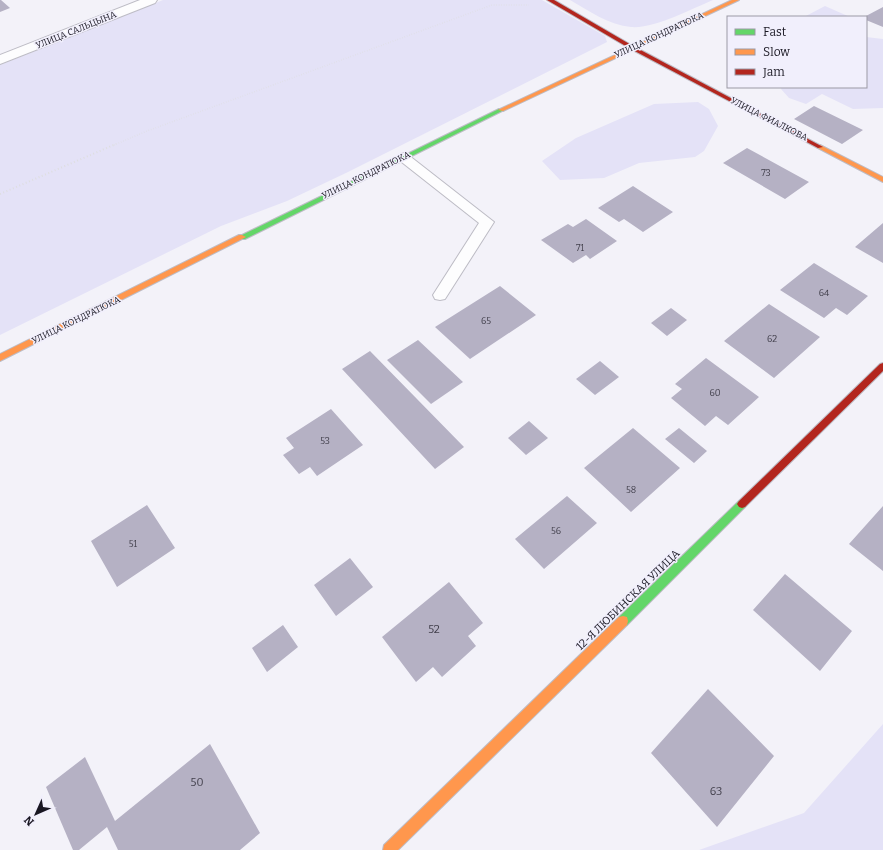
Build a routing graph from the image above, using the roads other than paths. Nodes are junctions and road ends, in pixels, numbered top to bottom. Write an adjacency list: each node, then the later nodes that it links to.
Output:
1 (151, 0): 5 (street, УЛИЦА САЛЬЦЫНА)
2 (550, 0): 4 (street, УЛИЦА ФИАЛКОВА)
3 (736, 0): 4 (street, УЛИЦА КОНДРАТЮКА)
4 (631, 47): 6 (street, УЛИЦА КОНДРАТЮКА); 7 (street, УЛИЦА ФИАЛКОВА)
5 (0, 60)
6 (403, 156): 8 (lane); 9 (street, УЛИЦА КОНДРАТЮКА)
7 (883, 180)
8 (440, 294)
9 (0, 358)
10 (883, 366): 11 (street, 12-Я ЛЮБИНСКАЯ УЛИЦА)
11 (389, 850)

